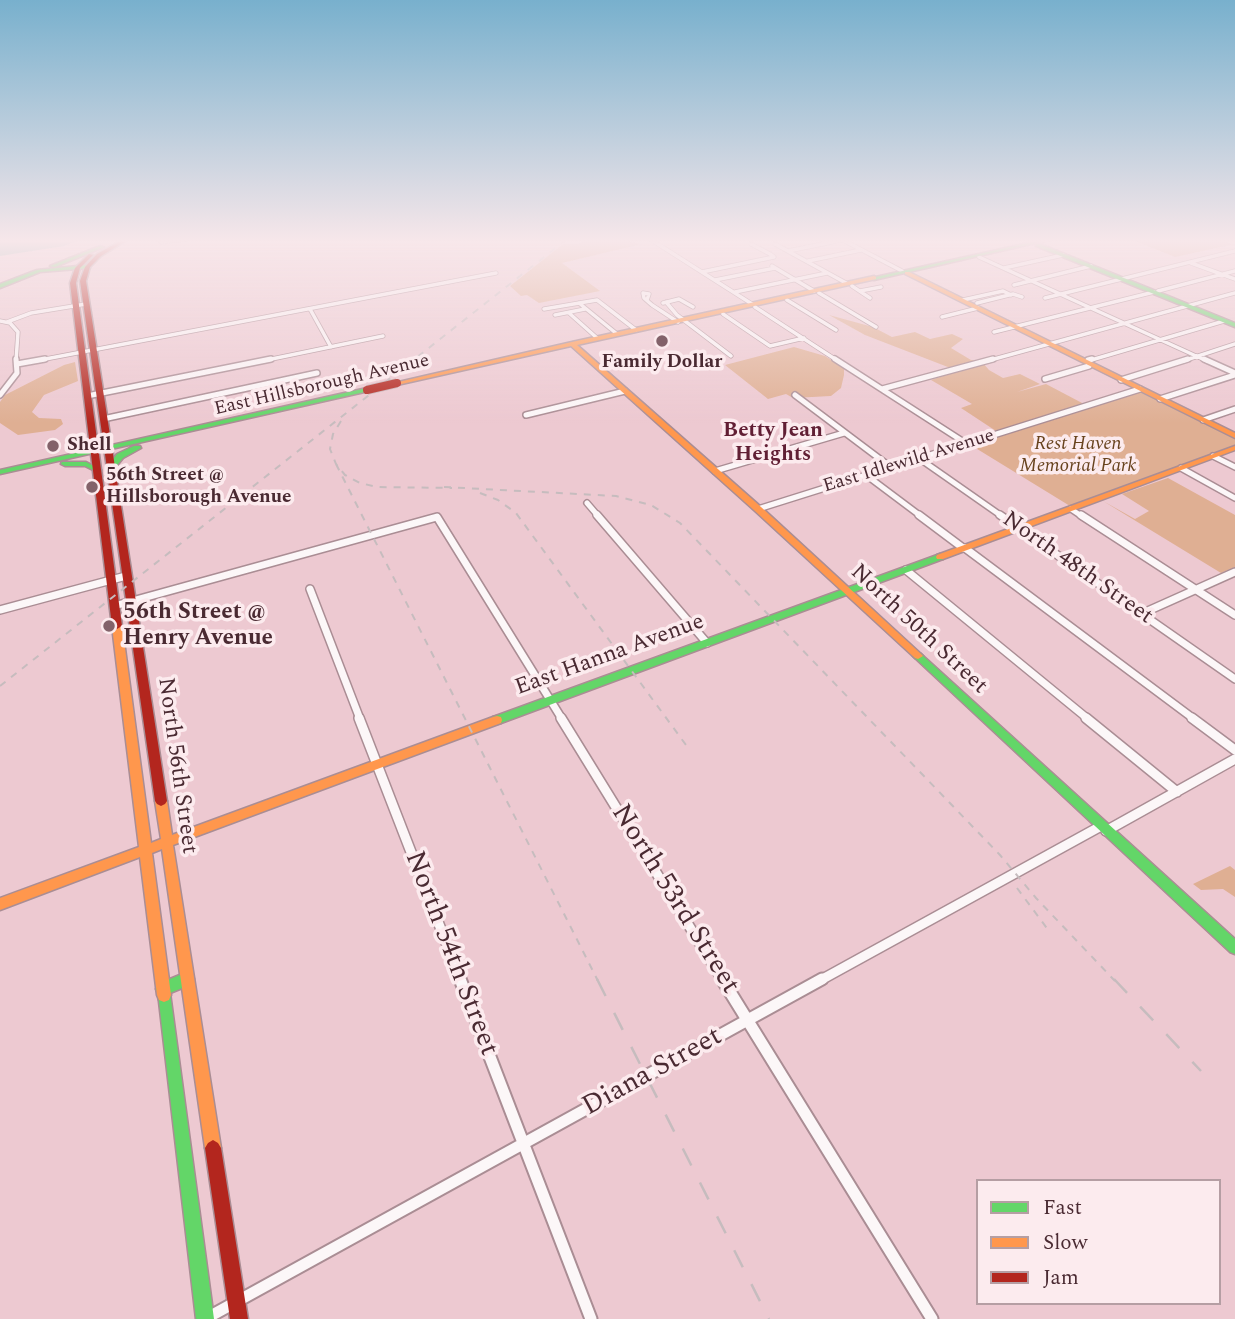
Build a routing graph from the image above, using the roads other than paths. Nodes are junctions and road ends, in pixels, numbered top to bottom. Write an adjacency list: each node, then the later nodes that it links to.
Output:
1 (647, 300): 21 (street)
2 (81, 301): 23 (main road, North 56th Street)
3 (81, 301): 23 (main road, North 56th Street)
4 (354, 301): 27 (street)
5 (594, 301): 20 (street)
6 (598, 301): 43 (street)
7 (671, 301): 19 (street)
8 (679, 301): 30 (street)
9 (747, 301): 22 (street)
10 (775, 301): 22 (main road, East Hillsborough Avenue)
11 (785, 301): 44 (street)
12 (831, 301): 40 (street)
13 (963, 301): 24 (main road)
14 (989, 301): 24 (street)
15 (1075, 301): 26 (street)
16 (1121, 301): 26 (street)
17 (1177, 301): 25 (main road)
18 (1209, 301): 25 (street)
19 (666, 302): 21 (street); 36 (street)
20 (579, 303): 28 (street); 29 (street)
21 (652, 305): 36 (street)
22 (754, 305): 30 (main road, East Hillsborough Avenue); 32 (main road, East Hillsborough Avenue); 49 (street)
23 (81, 306): 38 (street); 55 (main road, North 56th Street)
24 (977, 306): 34 (street); 41 (main road)
25 (1190, 306): 37 (main road); 39 (street)
26 (1091, 308): 39 (street); 41 (street)
27 (310, 309): 54 (street); 55 (street)
28 (544, 309)
29 (586, 309): 31 (street); 46 (street)
30 (698, 311): 36 (main road, East Hillsborough Avenue)
31 (569, 313): 33 (street); 48 (street)
32 (723, 314): 36 (main road, East Hillsborough Avenue); 49 (street)
33 (555, 315)
34 (942, 317)
35 (0, 321): 38 (street)
36 (681, 321): 42 (main road, East Hillsborough Avenue); 56 (street)
37 (1231, 321): 50 (street)
38 (8, 323): 59 (street)
39 (1124, 323): 50 (street); 51 (street)
40 (876, 327)
41 (1016, 327): 45 (street); 51 (main road)
42 (652, 328): 43 (main road, East Hillsborough Avenue); 53 (main road, East Hillsborough Avenue)
43 (636, 330): 46 (main road, East Hillsborough Avenue)
44 (836, 330)
45 (994, 332)
46 (617, 334): 48 (main road, East Hillsborough Avenue)
47 (383, 336): 54 (street)
48 (597, 338): 53 (main road, East Hillsborough Avenue)
49 (804, 338): 64 (street)
50 (1159, 340): 57 (street); 58 (street)
51 (1049, 344): 58 (main road); 64 (street)
52 (1235, 344): 57 (street)
53 (575, 345): 66 (main road, North 50th Street); 80 (main road, East Hillsborough Avenue, bridge)
54 (331, 347): 67 (street)
55 (88, 351): 59 (street); 67 (main road, North 56th Street); 70 (main road, North 56th Street)
56 (731, 356)
57 (1197, 356): 61 (street); 63 (street)
58 (1088, 363): 62 (street); 63 (main road)
59 (17, 364): 68 (street)
60 (317, 373): 74 (street)
61 (1235, 374): 71 (street)
62 (1045, 379)
63 (1121, 380): 65 (main road)
64 (883, 389): 79 (street)
65 (1140, 389): 71 (main road); 79 (street, East Idlewild Avenue)
66 (625, 391): 73 (street); 92 (main road, North 50th Street)
67 (100, 394): 70 (street); 74 (main road, North 56th Street)
68 (0, 395)
69 (795, 395): 76 (street)
70 (87, 396): 82 (main road, North 56th Street)
71 (1160, 399): 75 (main road)
72 (1235, 409): 75 (street)
73 (526, 415)
74 (103, 419): 77 (main road, North 56th Street)
75 (1203, 420): 78 (main road)
76 (844, 433): 89 (street); 92 (street)
77 (106, 436): 80 (main road); 83 (main road, North 56th Street)
78 (1235, 436)
79 (967, 444): 85 (street, East Idlewild Avenue)
80 (136, 445): 83 (main road, East Hillsborough Avenue); 87 (main road)
81 (1235, 448): 84 (main road, East Hanna Avenue)
82 (94, 450): 83 (main road, East Hillsborough Avenue); 86 (main road, East Hillsborough Avenue); 86 (main road); 91 (main road, North 56th Street)
83 (108, 451): 87 (main road, North 56th Street)
84 (1213, 456): 88 (street); 90 (main road, East Hanna Avenue)
85 (920, 459): 89 (street, East Idlewild Avenue); 100 (street, North 48th Street)
86 (64, 461): 91 (main road); 93 (main road, East Hillsborough Avenue); 95 (main road, East Hillsborough Avenue)
87 (111, 467): 104 (main road, North 56th Street)
88 (1235, 467)
89 (892, 468): 94 (street, East Idlewild Avenue)
90 (1181, 468): 96 (street); 99 (main road, East Hanna Avenue)
91 (97, 470): 105 (main road, North 56th Street)
92 (715, 471): 98 (main road, North 50th Street)
93 (0, 472)
94 (866, 475): 98 (street, East Idlewild Avenue); 101 (street)
95 (0, 479)
96 (1235, 498)
97 (587, 503): 114 (street)
98 (758, 509): 108 (main road, North 50th Street)
99 (1071, 509): 100 (main road, East Hanna Avenue); 107 (street)
100 (1019, 528): 101 (main road, East Hanna Avenue); 112 (street, North 48th Street)
101 (964, 548): 102 (main road, East Hanna Avenue); 119 (street)
102 (905, 570): 108 (main road, East Hanna Avenue); 122 (street)
103 (1235, 572): 107 (street)
104 (126, 576): 105 (street); 109 (main road, North 56th Street)
105 (111, 580): 110 (main road, North 56th Street); 111 (street)
106 (310, 589): 121 (street, North 54th Street)
107 (1197, 590): 112 (street); 113 (street)
108 (845, 592): 114 (main road, East Hanna Avenue); 123 (main road, North 50th Street)
109 (131, 602): 110 (street); 116 (street, North 53rd Street); 117 (main road, North 56th Street)
110 (114, 607): 118 (main road, North 56th Street)
111 (0, 610)
112 (1141, 614): 115 (street, North 48th Street)
113 (1235, 615)
114 (707, 643): 116 (main road, East Hanna Avenue)
115 (1235, 679)
116 (551, 701): 121 (main road, East Hanna Avenue); 130 (street, North 53rd Street)
117 (146, 706): 118 (main road); 124 (main road, North 56th Street)
118 (128, 712): 125 (main road, North 56th Street)
119 (1235, 750)
120 (1235, 759): 122 (street, Diana Street)
121 (377, 765): 124 (main road, East Hanna Avenue); 131 (street, North 54th Street)
122 (1177, 792): 123 (street, Diana Street)
123 (1103, 829): 127 (main road, North 50th Street); 130 (street, Diana Street)
124 (167, 843): 125 (main road, East Hanna Avenue); 128 (main road, North 56th Street)
125 (145, 851): 126 (main road, East Hanna Avenue); 129 (main road, North 56th Street)
126 (0, 904)
127 (1235, 948)
128 (187, 979): 129 (main road); 132 (main road, North 56th Street)
129 (163, 989): 133 (main road, North 56th Street)
130 (748, 1020): 131 (street, Diana Street); 136 (street, North 53rd Street)
131 (524, 1146): 132 (street, Diana Street); 135 (street, North 54th Street)
132 (237, 1302): 133 (street, Diana Street); 134 (main road, North 56th Street)
133 (205, 1319)
134 (239, 1319)
135 (591, 1319)
136 (932, 1319)

